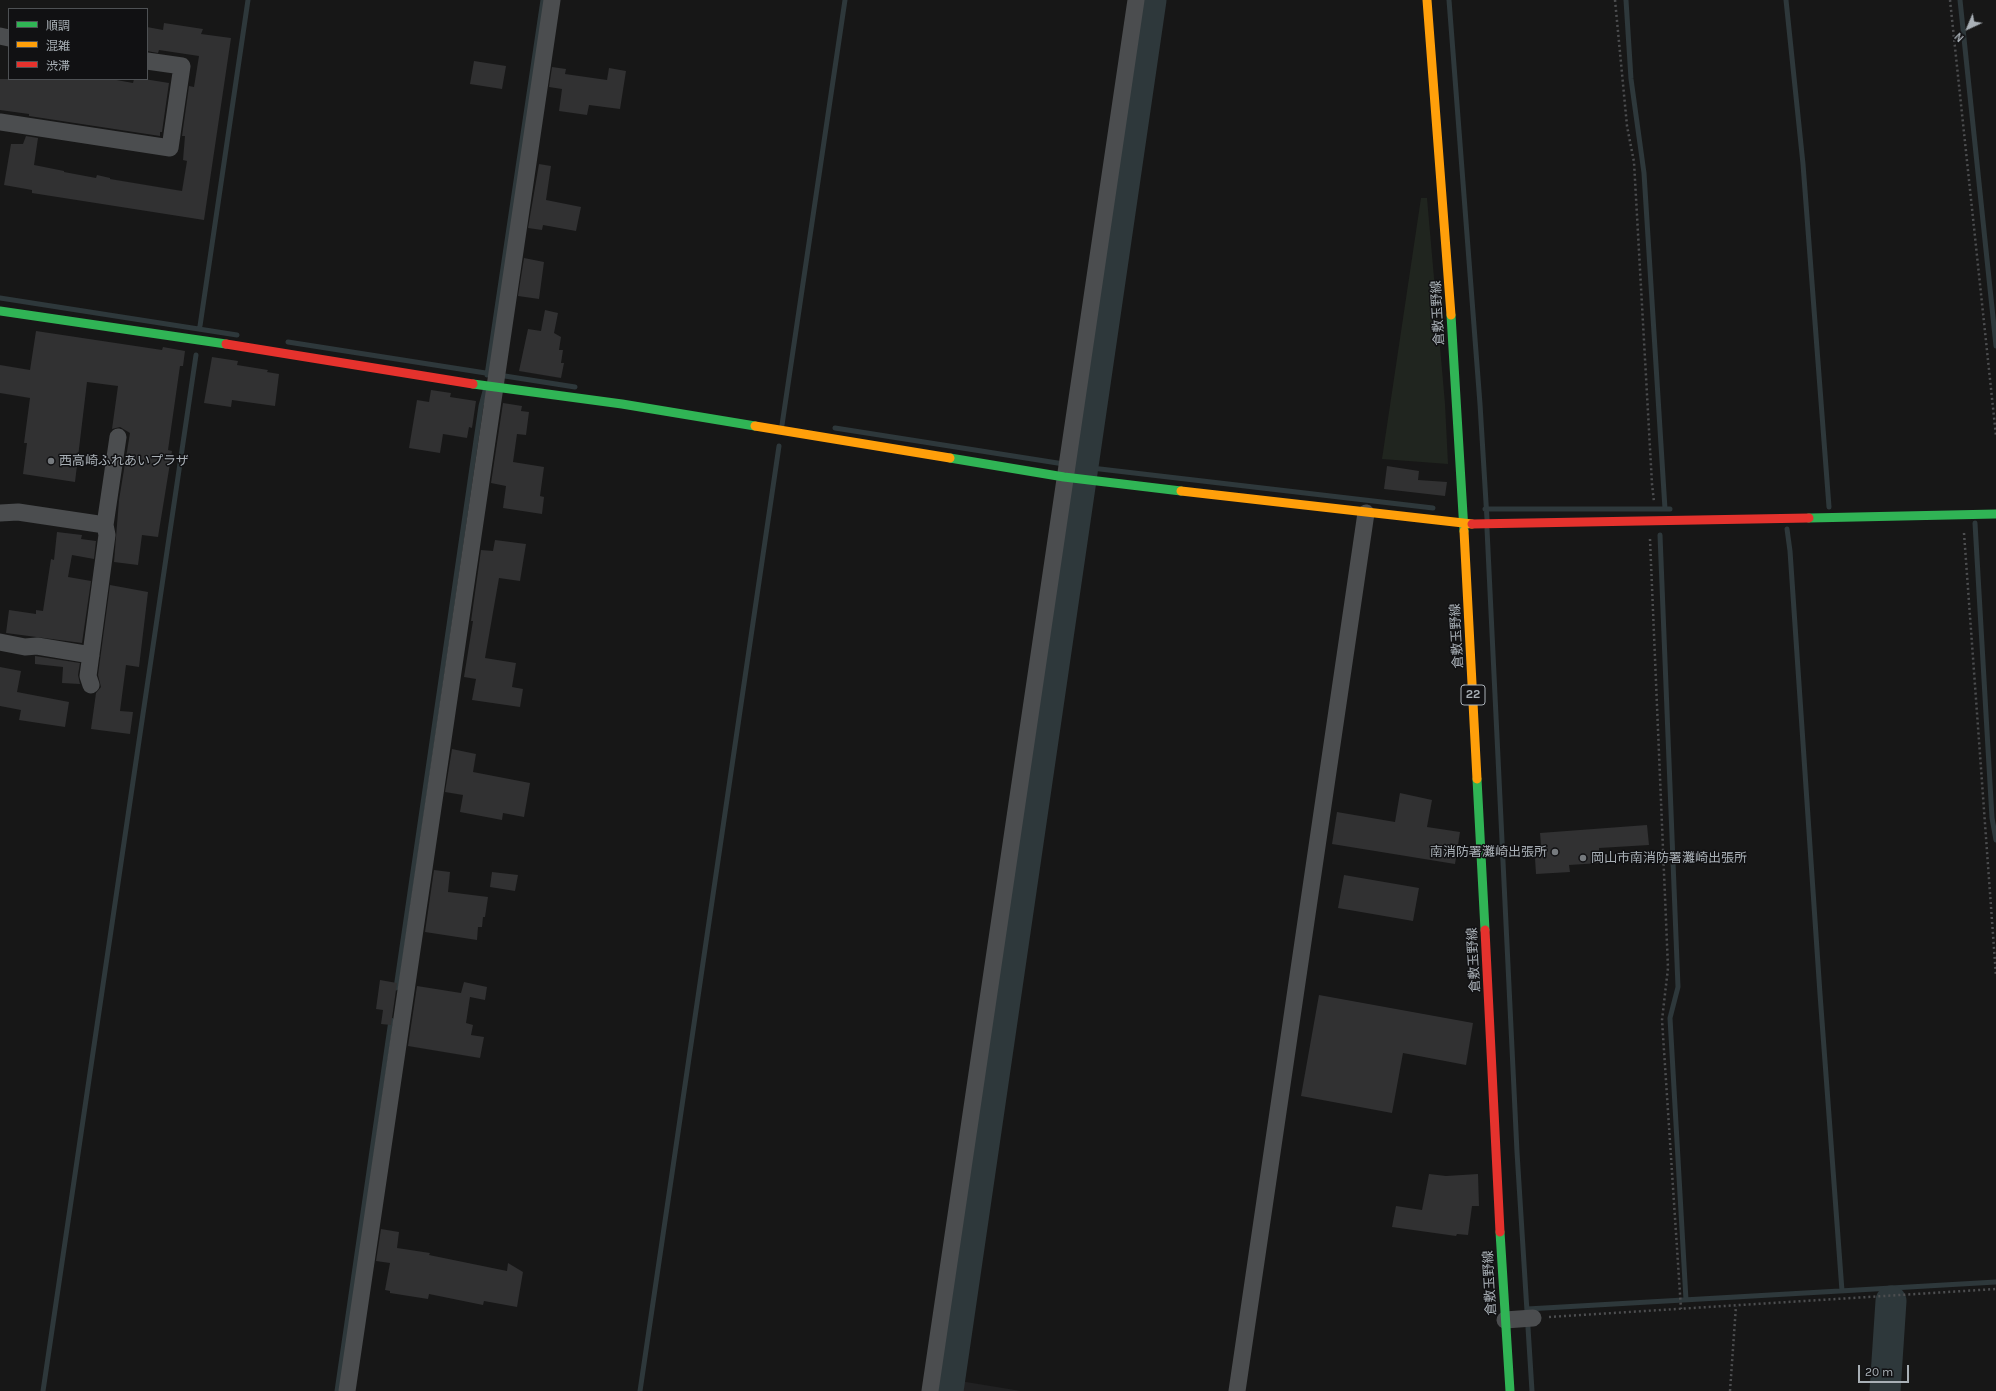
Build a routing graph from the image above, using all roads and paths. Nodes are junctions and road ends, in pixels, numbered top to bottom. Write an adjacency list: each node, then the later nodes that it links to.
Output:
1 (552, 0): 9 (street)
2 (1136, 0): 12 (street)
3 (1427, 0): 19 (street, 倉敷玉野線 / 22)
4 (1615, 0): 13 (path)
5 (1950, 0): 10 (path)
6 (148, 60): 7 (street)
7 (0, 122)
8 (0, 311): 9 (street)
9 (491, 382): 12 (street); 29 (street)
10 (1996, 436)
11 (118, 437): 20 (street)
12 (1067, 471): 15 (street); 30 (street)
13 (1655, 505)
14 (0, 513): 20 (street)
15 (1366, 513): 19 (street); 31 (street)
16 (1996, 514): 17 (street)
17 (1963, 515): 18 (street); 24 (path)
18 (1650, 521): 19 (street); 27 (path)
19 (1464, 524): 28 (street, 倉敷玉野線 / 22)
20 (105, 525): 22 (street)
21 (0, 642): 22 (street)
22 (91, 655): 23 (street)
23 (91, 685)
24 (1996, 976)
25 (1996, 1289): 26 (path)
26 (1736, 1305): 27 (path); 33 (path)
27 (1681, 1309): 28 (path)
28 (1520, 1319): 32 (street, 倉敷玉野線 / 22)
29 (347, 1391)
30 (930, 1391)
31 (1237, 1391)
32 (1510, 1391)
33 (1730, 1391)

